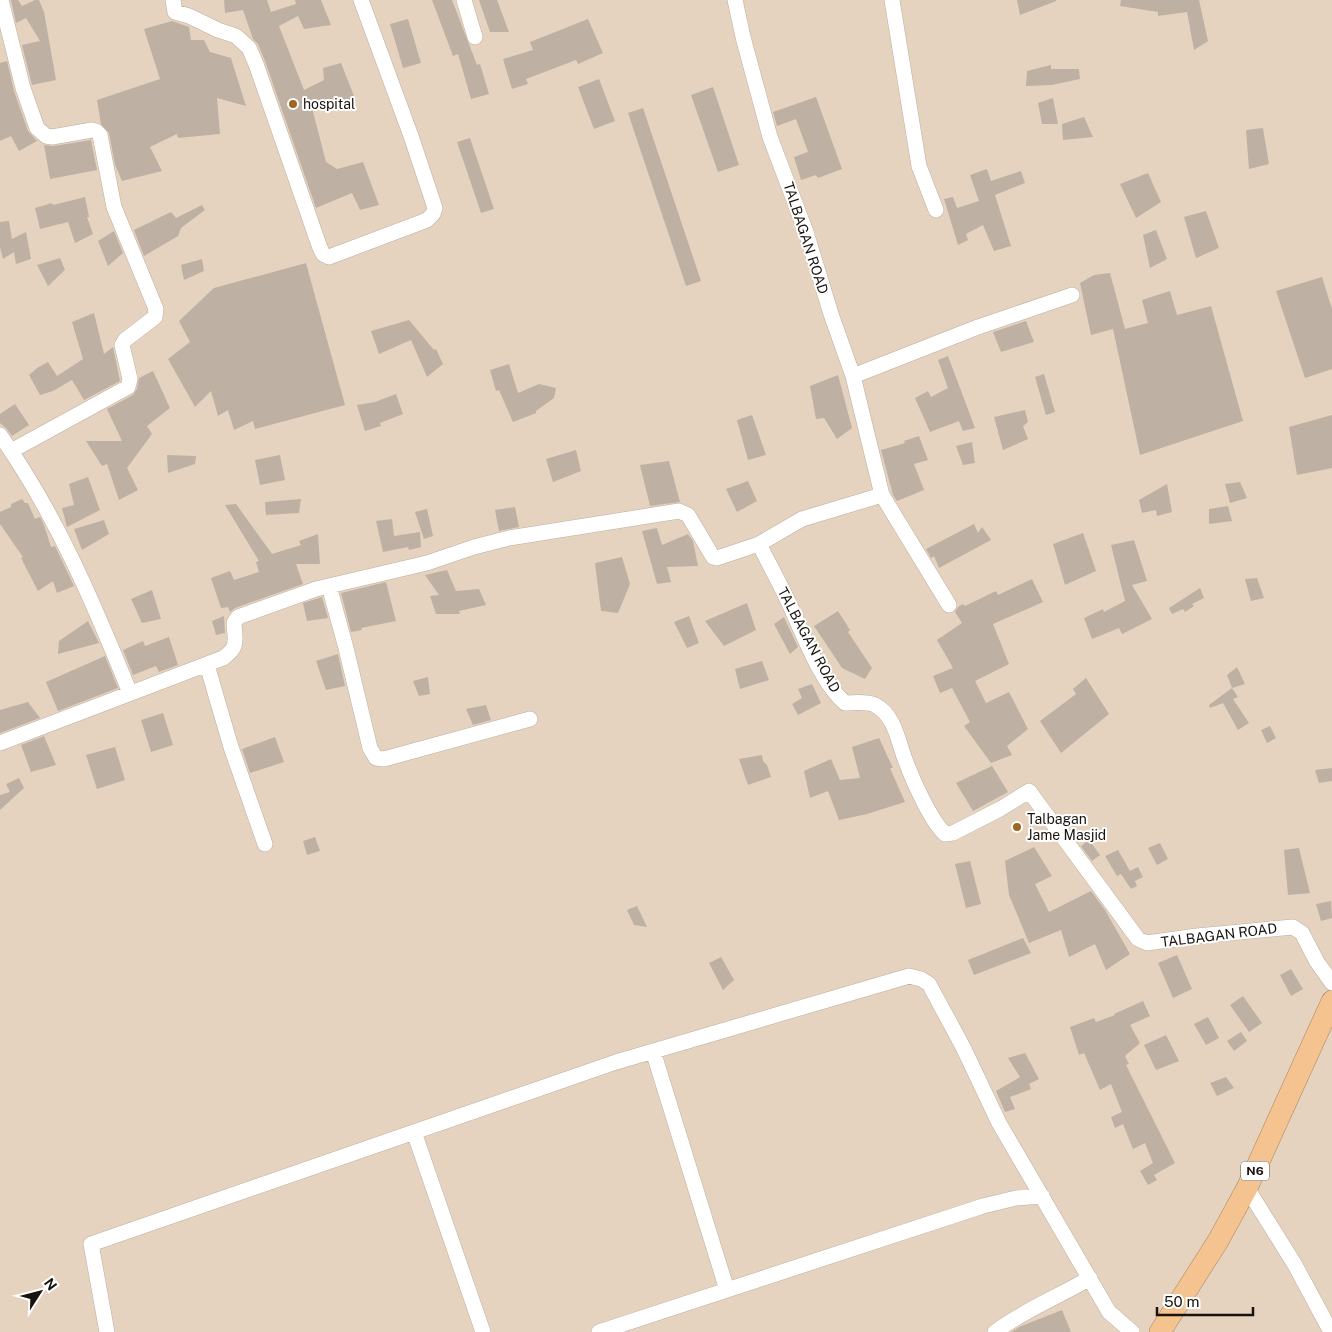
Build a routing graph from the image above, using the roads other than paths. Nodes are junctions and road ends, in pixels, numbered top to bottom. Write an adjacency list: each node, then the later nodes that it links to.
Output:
1 (0, 0): 12 (street)
2 (173, 0): 3 (street)
3 (361, 0)
4 (464, 0): 7 (street)
5 (735, 0): 10 (street, TALBAGAN ROAD)
6 (892, 0): 8 (street)
7 (475, 37)
8 (936, 210)
9 (1072, 295): 10 (street)
10 (852, 376): 13 (street, TALBAGAN ROAD)
11 (0, 435): 12 (street)
12 (11, 451): 18 (street)
13 (882, 495): 14 (street); 16 (street, TALBAGAN ROAD)
14 (759, 544): 15 (street); 22 (street, TALBAGAN ROAD)
15 (328, 586): 17 (street); 19 (street)
16 (949, 605)
17 (206, 665): 18 (street); 21 (street)
18 (130, 693): 20 (street)
19 (530, 719)
20 (0, 743)
21 (264, 844)
22 (1332, 983)
23 (1331, 1007): 26 (highway, N6)
24 (653, 1051): 25 (street); 27 (street); 29 (street)
25 (414, 1132): 30 (street); 31 (street)
26 (1247, 1188): 35 (highway, N6); 36 (street)
27 (1042, 1196): 28 (street); 29 (street)
28 (1090, 1278): 33 (street); 34 (street)
29 (727, 1290): 32 (street)
30 (107, 1332)
31 (483, 1332)
32 (599, 1332)
33 (994, 1332)
34 (1132, 1332)
35 (1160, 1332)
36 (1331, 1332)

